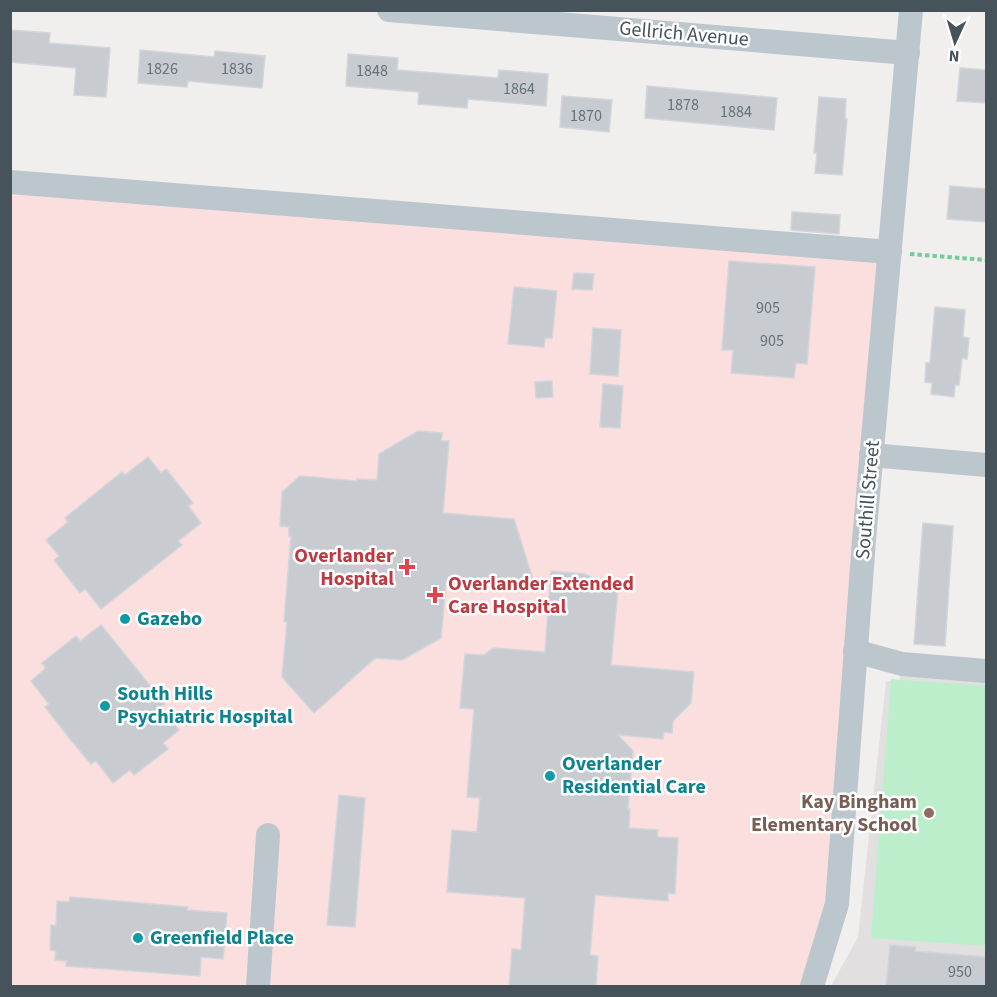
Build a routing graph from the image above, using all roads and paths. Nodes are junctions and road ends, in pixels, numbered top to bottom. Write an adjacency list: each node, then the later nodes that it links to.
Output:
1 (389, 10): 3 (street, Gellrich Avenue)
2 (911, 10): 3 (street, Southill Street)
3 (908, 53): 5 (street, Southill Street)
4 (10, 182): 5 (street)
5 (890, 252): 6 (path); 7 (street, Southill Street)
6 (987, 260)
7 (871, 455): 8 (street); 9 (street, Southill Street)
8 (987, 465)
9 (855, 651): 10 (street); 13 (street, Southill Street)
10 (987, 670)
11 (268, 835): 12 (street)
12 (258, 987)
13 (812, 987)

